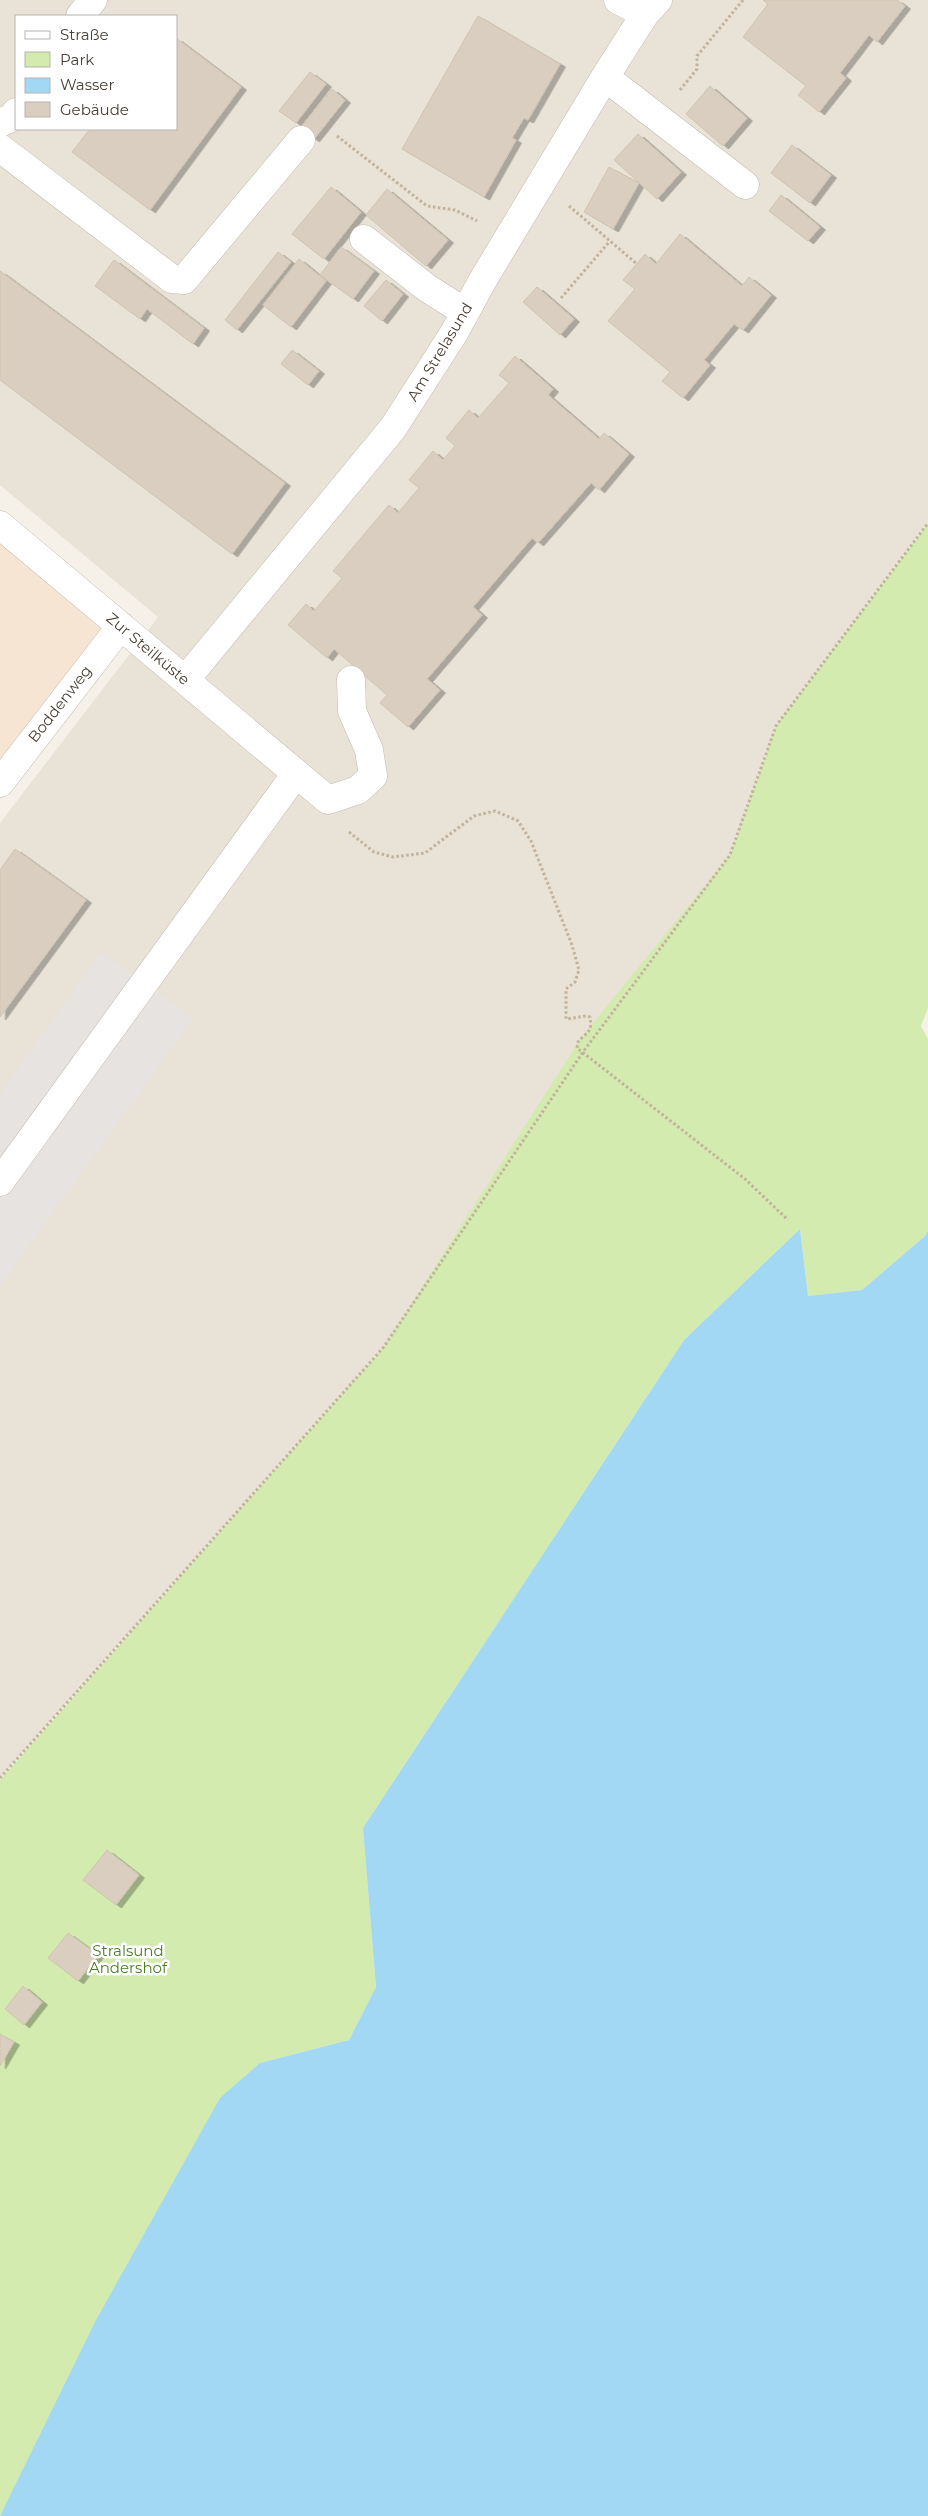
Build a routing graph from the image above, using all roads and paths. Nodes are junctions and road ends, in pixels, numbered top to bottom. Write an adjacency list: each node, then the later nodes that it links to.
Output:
1 (93, 0): 5 (street)
2 (618, 0): 4 (street)
3 (743, 0): 8 (path)
4 (652, 7): 6 (street, Am Strelasund)
5 (81, 15)
6 (605, 77): 8 (street); 13 (street, Am Strelasund)
7 (15, 114): 9 (street)
8 (658, 118): 14 (street)
9 (0, 123)
10 (330, 131): 15 (path)
11 (301, 140): 12 (street)
12 (0, 148)
13 (541, 182): 15 (street, Am Strelasund); 17 (path)
14 (745, 185)
15 (508, 237): 20 (street, Am Strelasund)
16 (364, 239): 20 (street)
17 (610, 242): 18 (path); 19 (path)
18 (637, 264)
19 (562, 298)
20 (465, 312): 24 (street, Am Strelasund)
21 (928, 522): 29 (path)
22 (0, 525): 23 (street, Zur Steilküste)
23 (121, 626): 24 (street, Zur Steilküste); 27 (street, Boddenweg)
24 (186, 679): 26 (street, Zur Steilküste)
25 (351, 680): 28 (street)
26 (295, 775): 28 (street, Zur Steilküste); 30 (street)
27 (0, 783)
28 (328, 800): 29 (path)
29 (583, 1052): 31 (path); 32 (path)
30 (0, 1182)
31 (788, 1220)
32 (0, 1778)

